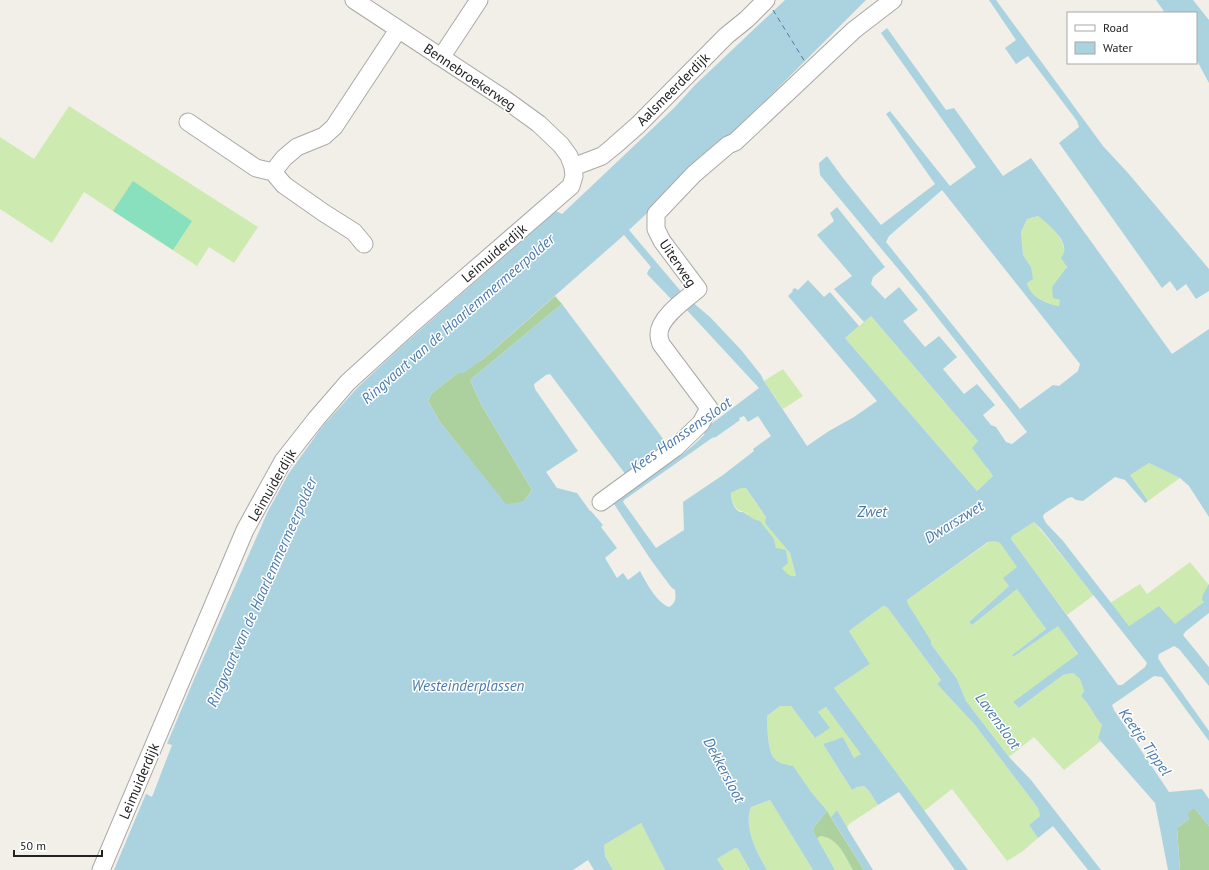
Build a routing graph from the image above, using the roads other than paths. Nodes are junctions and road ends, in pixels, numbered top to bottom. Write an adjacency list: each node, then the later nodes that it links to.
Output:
1 (354, 0): 5 (street, Bennebroekerweg)
2 (479, 0): 6 (street)
3 (766, 0): 8 (street, Aalsmeerderdijk)
4 (893, 0): 11 (street, Uiterweg)
5 (398, 30): 6 (street, Bennebroekerweg); 9 (street)
6 (438, 56): 8 (street, Bennebroekerweg)
7 (188, 122): 9 (street)
8 (574, 167): 12 (street, Leimuiderdijk)
9 (273, 172): 10 (street)
10 (364, 244)
11 (601, 502)
12 (101, 870)

